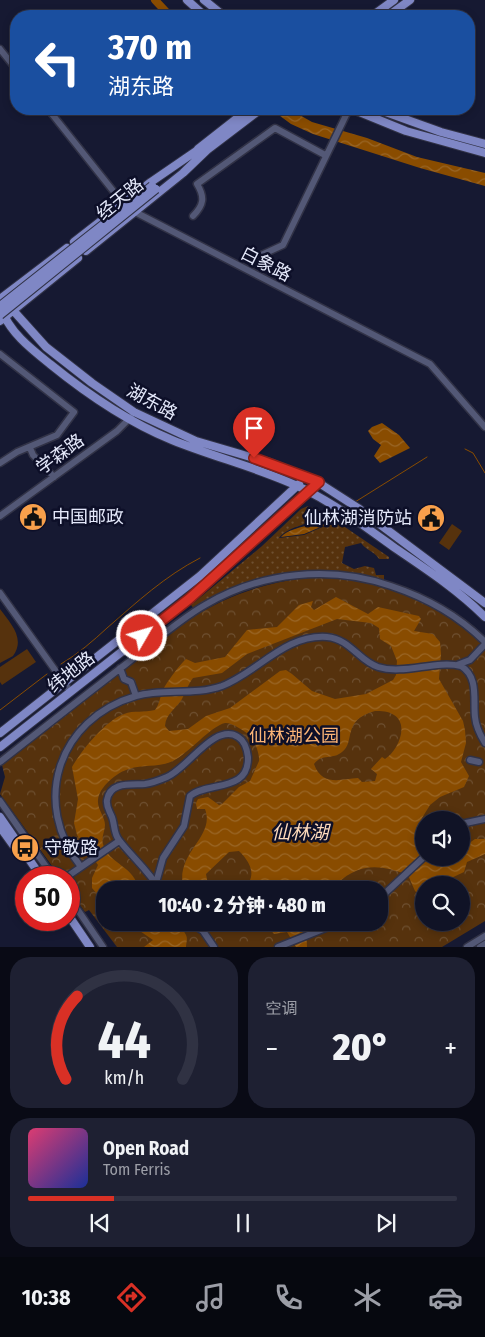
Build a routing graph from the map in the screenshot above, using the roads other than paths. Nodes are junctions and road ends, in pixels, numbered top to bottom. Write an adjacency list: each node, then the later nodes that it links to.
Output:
1 (187, 0): 5 (main road)
2 (204, 0): 6 (main road)
3 (394, 0): 7 (main road)
4 (410, 0): 8 (main road)
5 (198, 10)
6 (216, 10)
7 (380, 10)
8 (396, 10)
9 (0, 49): 10 (street)
10 (10, 62)
11 (53, 115): 22 (street, 白象路)
12 (242, 115): 18 (main road, 经天路)
13 (252, 115): 18 (main road, 经天路)
14 (347, 115): 20 (street)
15 (366, 115): 19 (main road)
16 (394, 115): 17 (main road)
17 (485, 144)
18 (204, 148): 21 (main road, 经天路); 22 (main road); 23 (main road)
19 (485, 153)
20 (325, 155): 24 (street); 27 (street)
21 (154, 188): 28 (main road, 经天路, bridge); 30 (main road, 经天路, bridge)
22 (124, 203): 23 (street, 白象路); 25 (main road)
23 (135, 212): 25 (main road); 34 (street, 白象路)
24 (193, 216)
25 (80, 246): 26 (main road)
26 (73, 253): 28 (main road); 29 (main road)
27 (257, 257)
28 (0, 301): 29 (main road, 湖东路); 30 (main road, 湖东路)
29 (13, 311): 30 (main road); 32 (main road, 湖东路)
30 (1, 318): 33 (main road, 湖东路)
31 (0, 354): 35 (street)
32 (134, 412): 33 (street, 学森路); 38 (main road, 湖东路)
33 (129, 420): 37 (street, 学森路); 40 (main road, 湖东路)
34 (485, 427)
35 (30, 448): 36 (street); 37 (street)
36 (0, 463)
37 (54, 477): 42 (street, 学森路)
38 (306, 477): 39 (main road, 湖东路); 40 (main road, 纬地路)
39 (319, 482): 41 (main road, 纬地路); 44 (main road, 湖东路)
40 (297, 486): 41 (main road, 湖东路); 51 (main road, 纬地路)
41 (309, 491): 45 (main road, 湖东路); 52 (main road, 纬地路)
42 (0, 516)
43 (0, 593): 51 (street)
44 (485, 603)
45 (485, 617)
46 (485, 643): 47 (street); 49 (street)
47 (470, 660): 48 (street); 50 (street)
48 (456, 665): 50 (street); 53 (street)
49 (120, 668): 53 (street); 58 (street)
50 (471, 676): 55 (street)
51 (64, 683): 52 (street); 54 (main road, 纬地路)
52 (70, 691): 56 (main road, 纬地路)
53 (136, 696): 70 (street)
54 (0, 732)
55 (485, 743)
56 (0, 747)
57 (470, 760): 59 (street)
58 (0, 762)
59 (479, 762)
60 (0, 801): 68 (street)
61 (0, 817): 67 (main road)
62 (485, 819): 63 (street)
63 (470, 822)
64 (0, 827): 66 (main road)
65 (119, 841): 70 (street); 71 (street); 72 (street)
66 (28, 866)
67 (34, 866)
68 (46, 866)
69 (415, 866): 73 (street)
70 (81, 867)
71 (154, 881)
72 (157, 881)
73 (388, 891)
74 (80, 913): 83 (street)
75 (74, 931): 81 (main road)
76 (79, 931): 82 (main road)
77 (202, 931): 84 (street)
78 (320, 931): 85 (street)
79 (485, 936): 86 (street)
80 (485, 944): 87 (street)
81 (85, 947)
82 (90, 947)
83 (103, 947)
84 (214, 947)
85 (278, 947)
86 (467, 947)
87 (480, 947)

